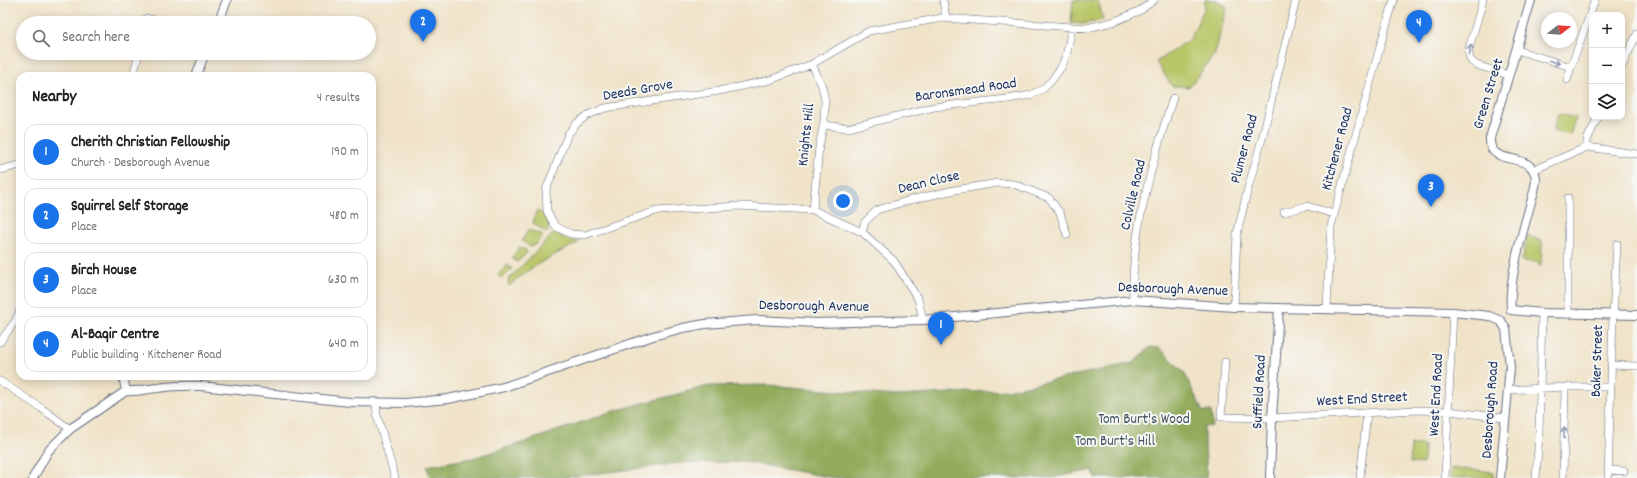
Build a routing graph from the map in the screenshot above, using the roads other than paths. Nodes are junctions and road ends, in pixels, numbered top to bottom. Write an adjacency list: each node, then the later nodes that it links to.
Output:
1 (228, 0): 9 (street)
2 (943, 0): 10 (street)
3 (1154, 0): 11 (street, Deeds Grove)
4 (1296, 0): 39 (street, Plumer Road)
5 (1394, 0): 34 (street, Kitchener Road)
6 (1483, 0): 21 (street, one-way to 6)
7 (1531, 0): 13 (street, Green Street)
8 (1594, 0): 18 (street)
9 (221, 16)
10 (946, 18): 11 (street, Deeds Grove); 17 (street, Deeds Grove)
11 (1072, 28): 25 (street, Baronsmead Road)
12 (1637, 34): 16 (street)
13 (1517, 50): 18 (street, one-way to 18); 21 (street, Green Street)
14 (136, 60): 19 (street)
15 (202, 60): 20 (street)
16 (1625, 60)
17 (812, 64): 25 (street, Knights Hill); 32 (street, Deeds Grove)
18 (1571, 67): 22 (street)
19 (134, 72)
20 (198, 72)
21 (1509, 75): 30 (street, Green Street)
22 (1567, 80)
23 (1173, 98): 38 (street, Colville Road)
24 (1597, 120): 26 (street)
25 (824, 125): 32 (street, Knights Hill)
26 (1587, 147): 27 (street); 30 (street)
27 (1637, 154)
28 (16, 166): 29 (street)
29 (0, 170)
30 (1533, 170): 42 (street)
31 (1568, 198): 45 (street)
32 (813, 210): 35 (street, Deeds Grove)
33 (1284, 212): 34 (street)
34 (1334, 214): 41 (street, Kitchener Road)
35 (862, 232): 36 (street, Dean Close); 49 (street, Deeds Grove)
36 (1067, 235)
37 (1617, 244): 46 (street, Baker Street)
38 (1133, 300): 39 (street, Desborough Avenue); 49 (street, Desborough Avenue)
39 (1234, 307): 40 (street, Desborough Avenue)
40 (1278, 308): 41 (street, Desborough Avenue); 65 (street, Suffield Road)
41 (1327, 308): 43 (street, Desborough Avenue)
42 (1511, 310): 44 (street); 50 (street)
43 (1453, 312): 50 (street, Desborough Avenue); 63 (street, West End Road)
44 (1542, 313): 45 (street); 59 (street)
45 (1568, 314): 46 (street)
46 (1613, 315): 47 (street); 53 (street, Baker Street)
47 (1637, 315)
48 (16, 320): 51 (street)
49 (923, 320): 62 (street, Desborough Avenue)
50 (1502, 321): 60 (street, Desborough Road)
51 (0, 342)
52 (1225, 362): 65 (street, West End Street)
53 (1612, 366): 54 (street); 58 (street, Baker Street)
54 (1637, 366)
55 (124, 380): 61 (street)
56 (0, 381): 67 (street)
57 (1564, 387): 58 (street); 59 (street); 70 (street, one-way to 57)
58 (1610, 387): 69 (street, Baker Street)
59 (1540, 388): 60 (street); 77 (street)
60 (1507, 390): 66 (street, Desborough Road)
61 (126, 392): 62 (street, Desborough Avenue); 67 (street, Desborough Avenue)
62 (376, 403): 72 (street)
63 (1449, 412): 64 (street, West End Street); 66 (street, West End Street); 75 (street, West End Road)
64 (1367, 413): 65 (street, West End Street); 74 (street)
65 (1272, 418): 73 (street, Suffield Road)
66 (1505, 418): 76 (street, Desborough Road)
67 (70, 429): 71 (street, Desborough Avenue)
68 (1624, 471): 69 (street)
69 (1608, 474)
70 (1563, 475)
71 (33, 478)
72 (395, 478)
73 (1270, 478)
74 (1360, 478)
75 (1445, 478)
76 (1500, 478)
77 (1536, 478)

